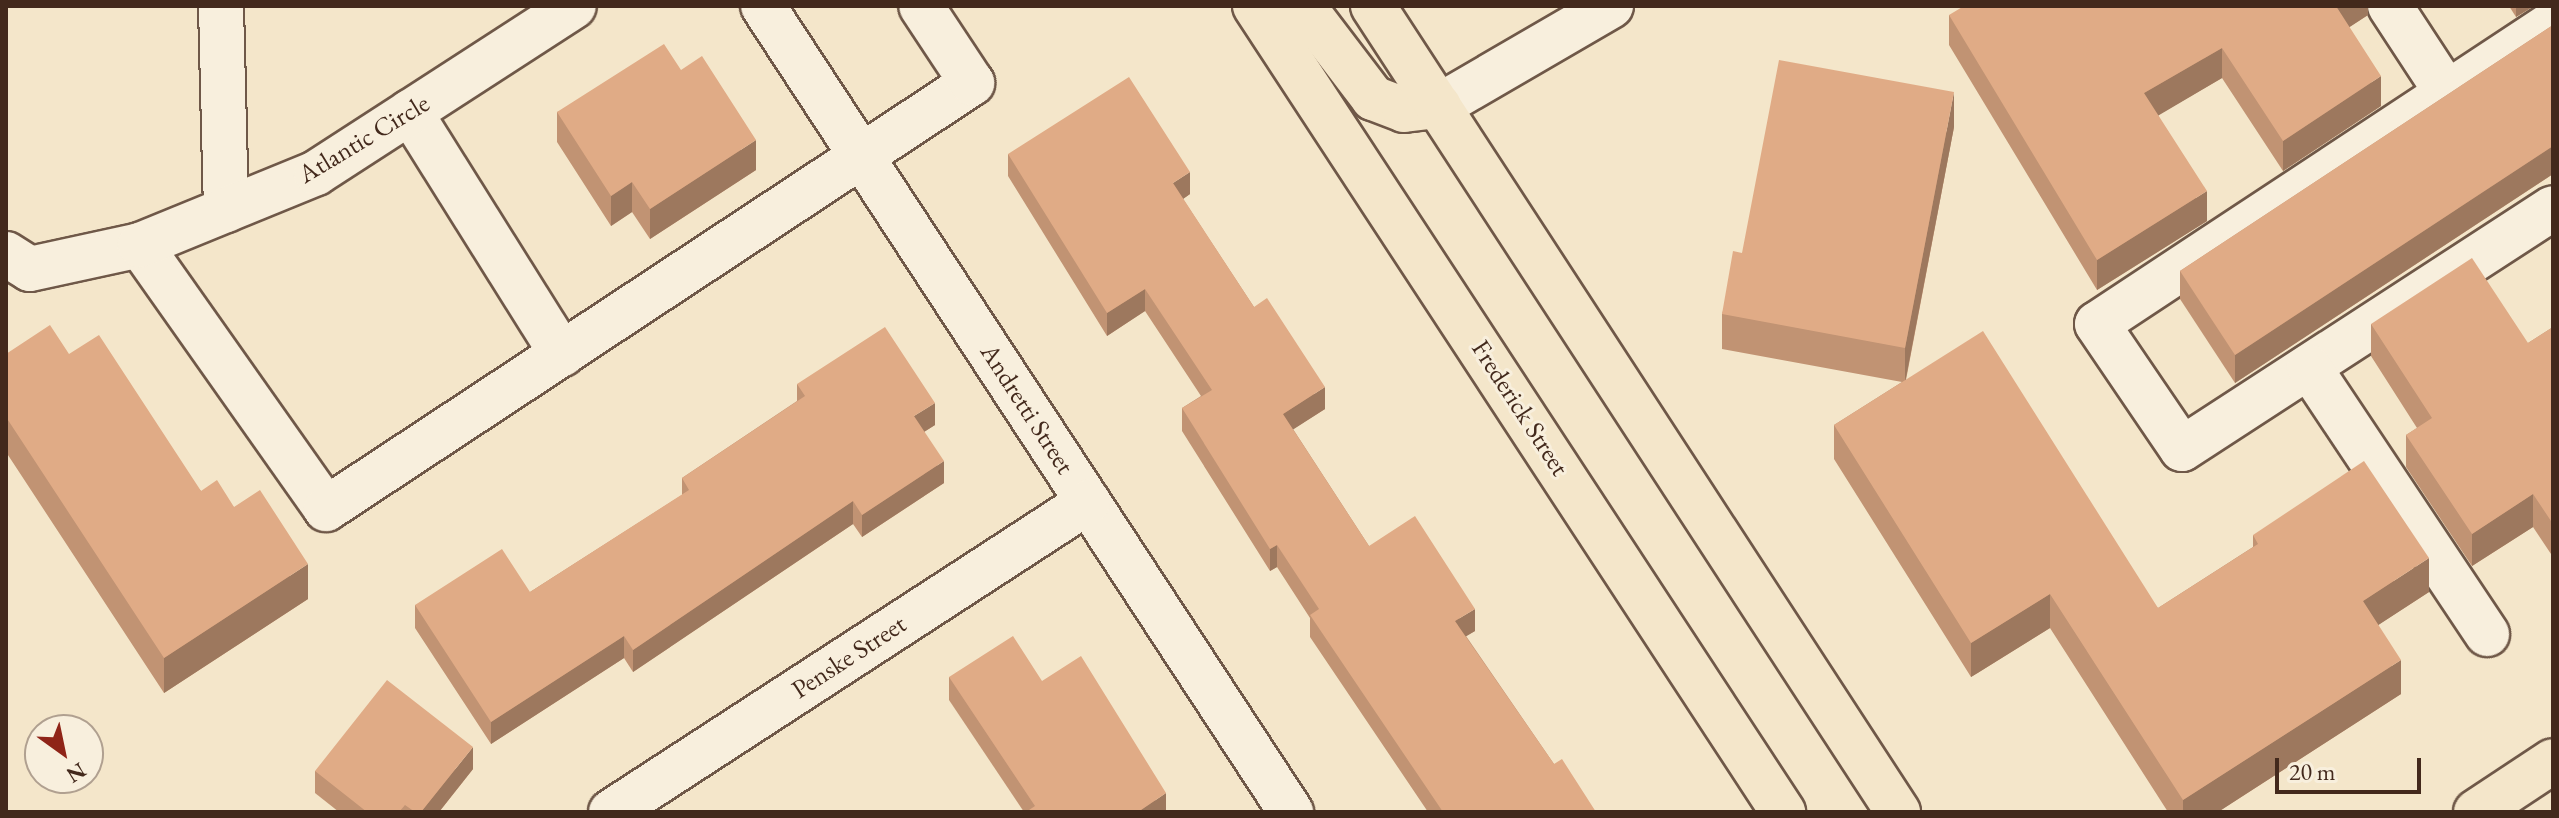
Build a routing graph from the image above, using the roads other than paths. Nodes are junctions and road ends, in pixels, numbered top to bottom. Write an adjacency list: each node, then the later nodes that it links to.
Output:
1 (221, 6): 16 (street)
2 (574, 6): 13 (street, Atlantic Circle)
3 (763, 6): 14 (street, Andretti Street)
4 (921, 6): 14 (street)
5 (1255, 6): 26 (main road, Frederick Street)
6 (1303, 6): 12 (main road)
7 (1373, 6): 12 (main road)
8 (1611, 6): 12 (street)
9 (2390, 6): 11 (street)
10 (2553, 23): 11 (street)
11 (2447, 93): 20 (street)
12 (1439, 106): 27 (main road)
13 (410, 112): 16 (street, Atlantic Circle); 19 (street)
14 (862, 157): 19 (street); 21 (street, Andretti Street)
15 (2553, 208): 20 (street)
16 (226, 210): 17 (street, Atlantic Circle)
17 (140, 245): 18 (street, Atlantic Circle); 19 (street)
18 (6, 254)
19 (562, 354)
20 (2309, 367): 22 (street)
21 (1088, 502): 24 (street, Penske Street); 25 (street, Andretti Street)
22 (2487, 634)
23 (2553, 761): 28 (main road)
24 (611, 812)
25 (1291, 812)
26 (1783, 812)
27 (1898, 812)
28 (2476, 812)

